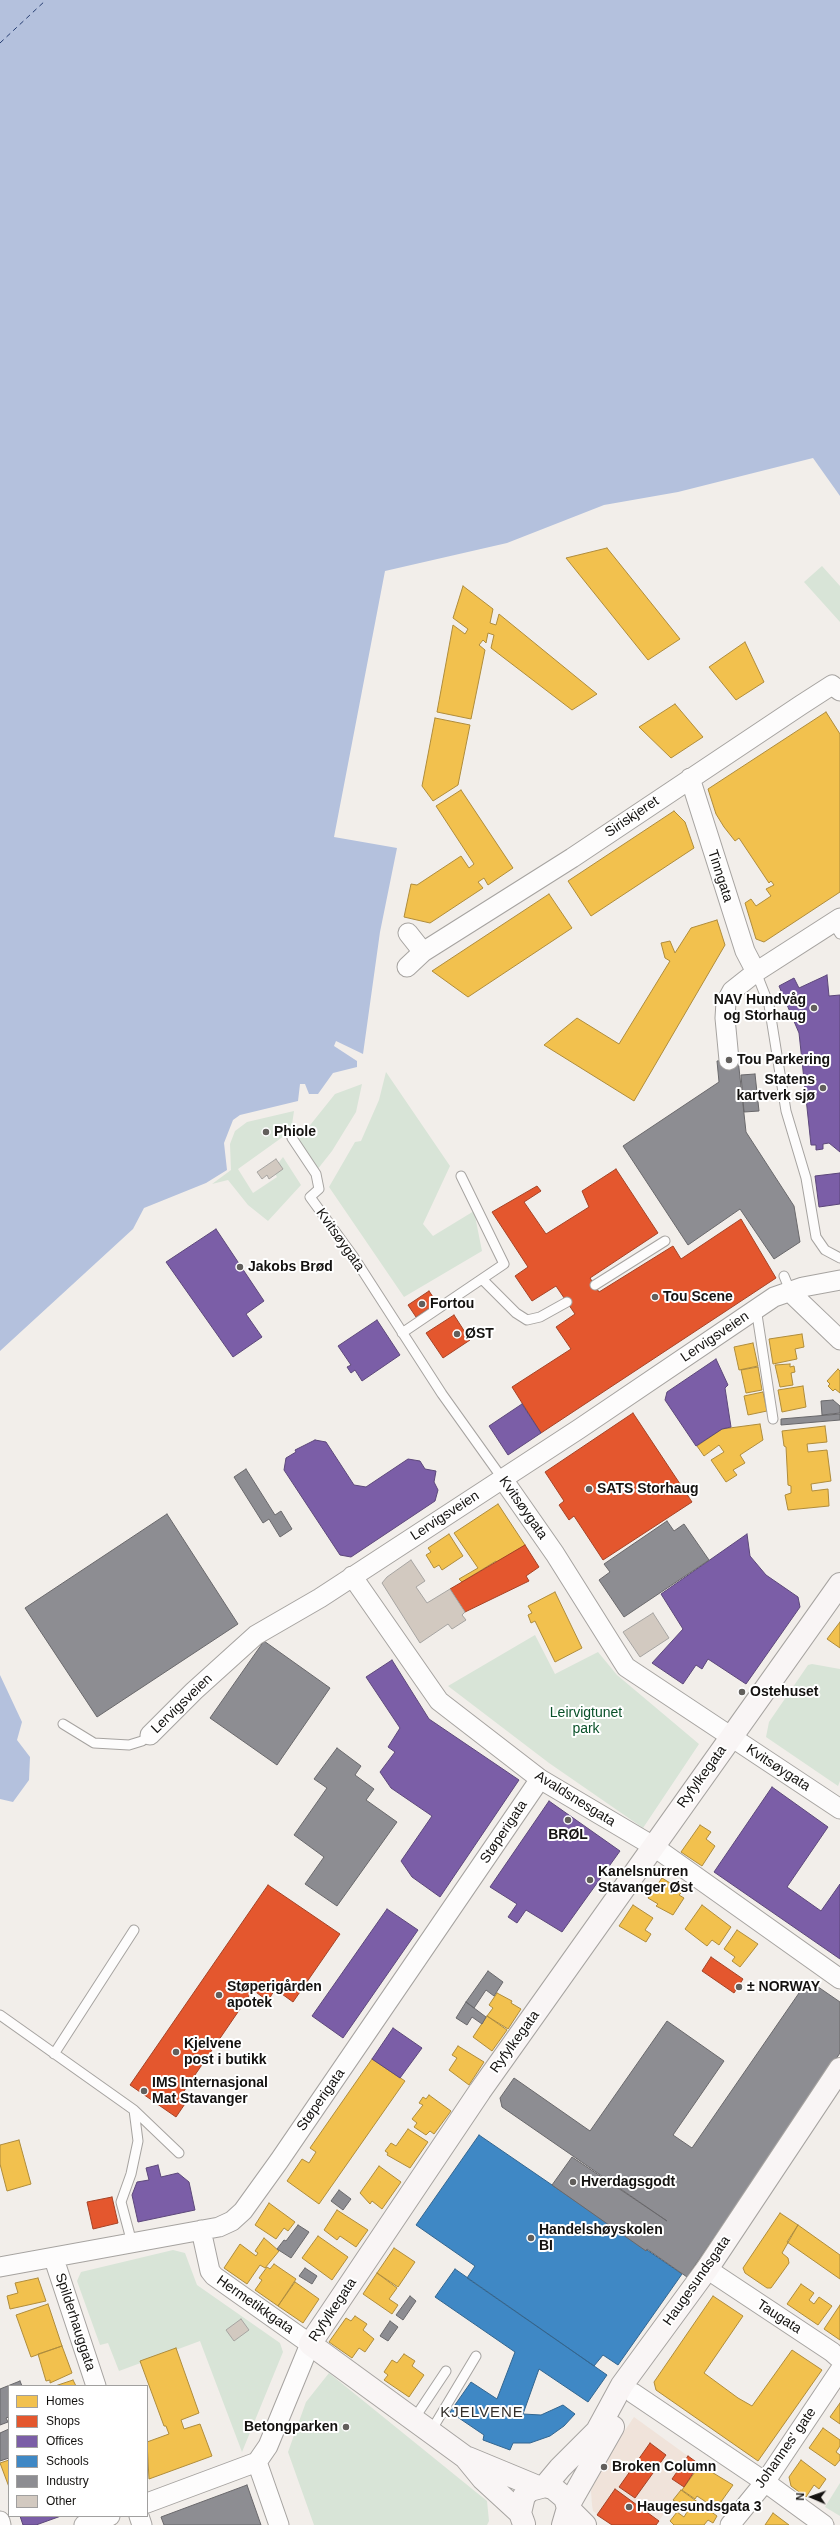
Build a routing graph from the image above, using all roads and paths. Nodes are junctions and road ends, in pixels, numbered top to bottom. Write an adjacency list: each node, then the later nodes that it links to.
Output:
1 (840, 691): 2 (street, Siriskjeret)
2 (690, 778): 5 (street, Siriskjeret); 7 (street, Tinngata)
3 (838, 925): 7 (street)
4 (408, 933): 5 (street)
5 (423, 952): 6 (street, Siriskjeret)
6 (407, 967)
7 (756, 972): 8 (street); 12 (lane)
8 (729, 1060)
9 (292, 1138): 19 (lane, Kvitsøygata)
10 (461, 1176): 13 (lane)
11 (665, 1241): 15 (lane)
12 (840, 1258)
13 (483, 1280): 17 (lane); 19 (lane)
14 (840, 1280): 16 (street, Lervigsveien)
15 (595, 1285)
16 (788, 1285): 18 (street, Lervigsveien); 20 (street)
17 (567, 1302)
18 (756, 1308): 21 (lane); 22 (street, Lervigsveien)
19 (402, 1333): 22 (lane, Kvitsøygata)
20 (840, 1340)
21 (773, 1419)
22 (502, 1478): 23 (street, Lervigsveien); 27 (street, Kvitsøygata)
23 (352, 1576): 26 (street, Lervigsveien); 28 (street, Avaldsnesgata)
24 (840, 1584): 27 (street, Ryfylkegata)
25 (63, 1724): 26 (lane, Lervigsveien)
26 (150, 1735)
27 (731, 1737): 29 (street, Kvitsøygata); 30 (street, Ryfylkegata)
28 (540, 1779): 30 (street, Avaldsnesgata); 39 (street, Støperigata)
29 (840, 1809)
30 (652, 1846): 32 (street, Avaldsnesgata); 44 (street, Ryfylkegata)
31 (134, 1930): 34 (lane)
32 (840, 1979)
33 (0, 2015): 34 (lane)
34 (54, 2054): 37 (lane)
35 (840, 2069): 55 (street, Haugesundsgata)
36 (840, 2093): 43 (street, Haugesundsgata)
37 (134, 2110): 38 (lane); 40 (lane)
38 (180, 2153)
39 (201, 2230): 40 (street, Støperigata); 44 (street, Hermetikkgata)
40 (132, 2243): 41 (street, Støperigata)
41 (54, 2259): 42 (street, Støperigata); 49 (street, Spilderhauggata)
42 (0, 2267)
43 (716, 2275): 46 (street, Taugata); 50 (street, Haugesundsgata)
44 (310, 2344): 51 (street, Hermetikkgata); 53 (street, Ryfylkegata)
45 (476, 2356): 51 (lane)
46 (840, 2359)
47 (840, 2370): 54 (street, Johannes' gate)
48 (446, 2371): 51 (lane)
49 (96, 2385)
50 (633, 2393): 54 (street); 57 (street, Haugesundsgata)
51 (422, 2425): 52 (street, Hermetikkgata)
52 (465, 2457): 55 (street, Hermetikkgata); 59 (street, Hermetikkgata)
53 (257, 2462): 56 (street); 63 (street)
54 (765, 2482): 65 (street, Johannes' gate); 66 (street)
55 (541, 2486): 57 (street, Hermetikkgata); 59 (street, Haugesundsgata)
56 (148, 2503)
57 (566, 2513): 64 (street, Hermetikkgata)
58 (107, 2517): 62 (street)
59 (520, 2519)
60 (0, 2521): 61 (street)
61 (1, 2525)
62 (84, 2525)
63 (280, 2525)
64 (585, 2525)
65 (730, 2525)
66 (824, 2525)

